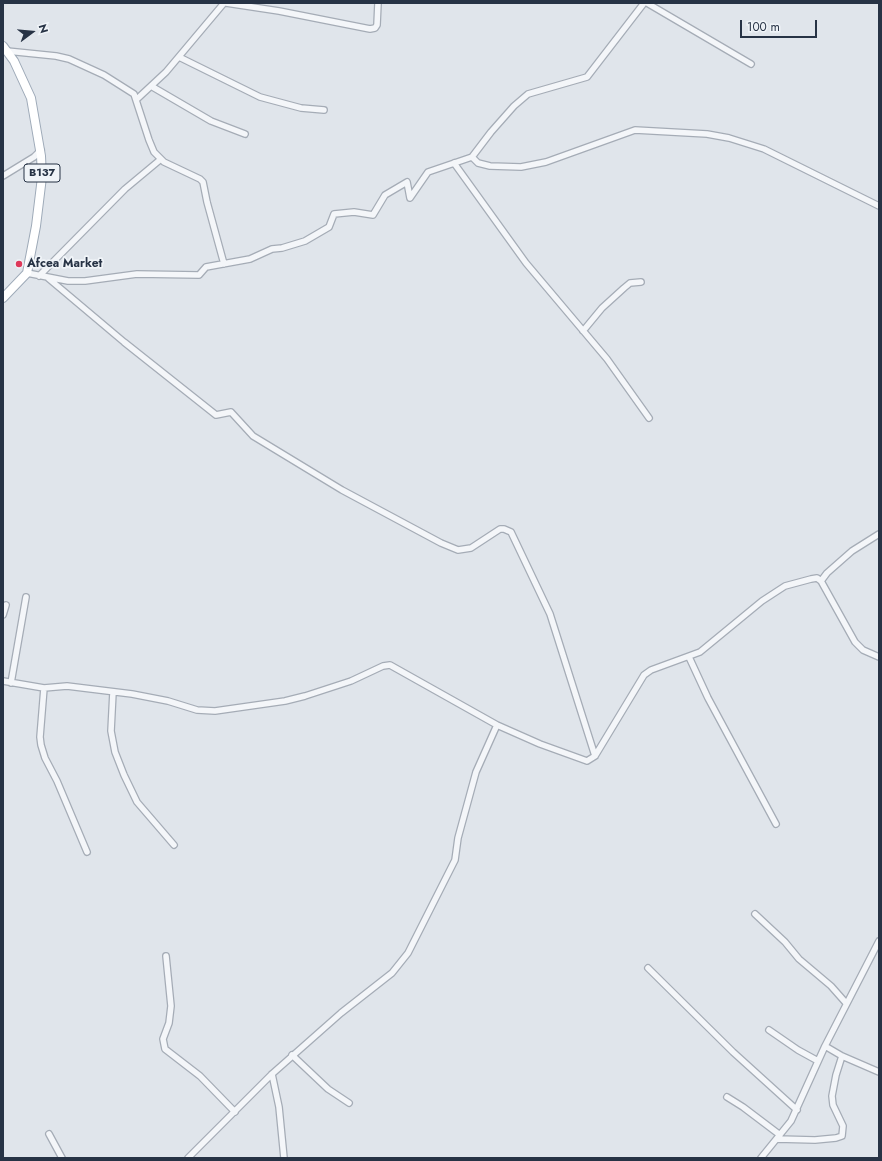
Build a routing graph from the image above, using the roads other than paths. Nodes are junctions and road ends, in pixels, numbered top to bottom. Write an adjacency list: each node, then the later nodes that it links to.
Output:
1 (225, 3): 2 (street); 6 (street)
2 (378, 3)
3 (644, 3): 13 (street)
4 (647, 3): 7 (street)
5 (5, 48): 9 (street); 12 (main road, B137)
6 (179, 57): 8 (street); 10 (street)
7 (751, 64)
8 (151, 86): 9 (street); 11 (street)
9 (137, 99): 14 (street)
10 (324, 110)
11 (245, 134)
12 (41, 150): 16 (street); 19 (main road, B137)
13 (472, 157): 15 (street); 17 (street)
14 (160, 159): 18 (street); 20 (street)
15 (454, 163): 18 (street); 24 (street)
16 (3, 176)
17 (879, 206)
18 (224, 264): 21 (street)
19 (26, 273): 20 (street); 23 (main road)
20 (39, 276): 21 (street)
21 (48, 278): 38 (street)
22 (641, 282): 24 (street)
23 (3, 298)
24 (583, 331): 25 (street)
25 (648, 418)
26 (879, 534): 27 (street)
27 (821, 581): 31 (street); 32 (street)
28 (26, 598): 34 (street)
29 (6, 605): 30 (street)
30 (3, 615)
31 (689, 657): 38 (street); 39 (street)
32 (879, 657)
33 (3, 681): 34 (street)
34 (11, 683): 35 (street)
35 (44, 688): 36 (street); 41 (street)
36 (113, 692): 37 (street); 40 (street)
37 (497, 726): 38 (street); 49 (street)
38 (595, 756)
39 (776, 824)
40 (174, 845)
41 (87, 852)
42 (755, 914): 46 (street)
43 (879, 942): 46 (street)
44 (166, 956): 57 (street)
45 (648, 968): 56 (street)
46 (846, 1003): 48 (street)
47 (769, 1030): 51 (street)
48 (825, 1046): 50 (street); 51 (street)
49 (292, 1056): 53 (street); 55 (street)
50 (842, 1056): 52 (street); 59 (street)
51 (818, 1061): 56 (street)
52 (879, 1072)
53 (272, 1074): 57 (street); 62 (street)
54 (727, 1097): 59 (street)
55 (350, 1103)
56 (797, 1110): 59 (street)
57 (236, 1112): 61 (street)
58 (49, 1134): 60 (street)
59 (779, 1137): 63 (street)
60 (62, 1158)
61 (188, 1158)
62 (284, 1158)
63 (761, 1158)

